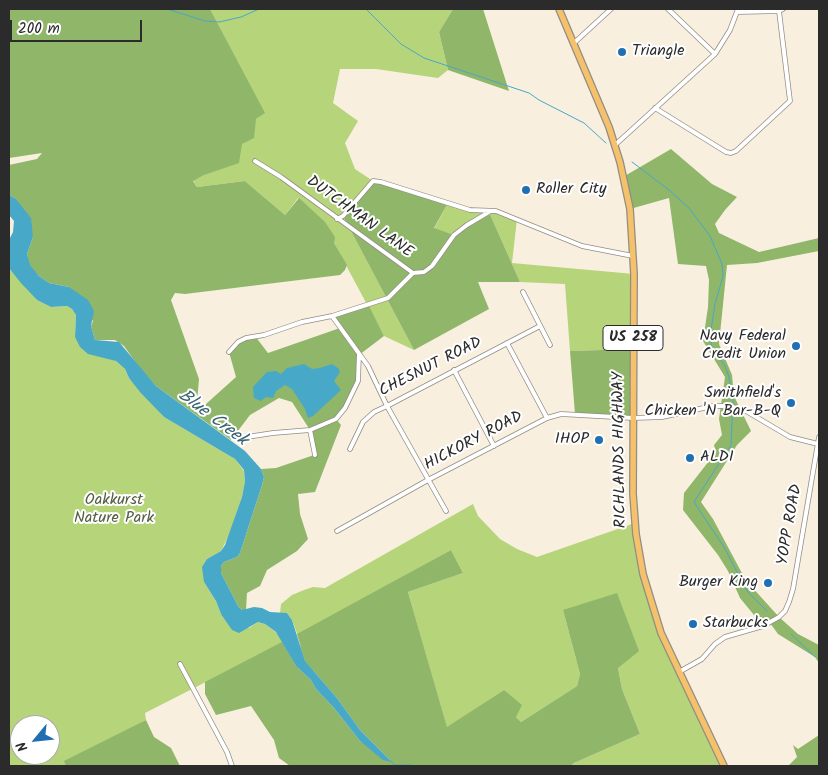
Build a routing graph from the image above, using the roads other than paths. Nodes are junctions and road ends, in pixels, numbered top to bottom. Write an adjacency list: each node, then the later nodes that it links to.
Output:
1 (559, 9): 6 (main road, RICHLANDS HIGHWAY / US 258)
2 (610, 9): 6 (street)
3 (668, 9): 7 (street)
4 (781, 10): 5 (street); 8 (street)
5 (738, 11): 7 (street)
6 (574, 43): 9 (main road, RICHLANDS HIGHWAY / US 258)
7 (715, 54): 8 (street)
8 (655, 108): 9 (street)
9 (615, 145): 13 (main road, RICHLANDS HIGHWAY / US 258)
10 (255, 161): 12 (street, DUTCHMAN LANE)
11 (490, 212): 12 (street); 13 (street); 14 (street, DUTCHMAN LANE)
12 (337, 219): 14 (street, DUTCHMAN LANE)
13 (633, 256): 25 (main road, RICHLANDS HIGHWAY / US 258)
14 (413, 274): 16 (street)
15 (523, 292): 17 (street)
16 (332, 316): 20 (street); 21 (street)
17 (540, 326): 18 (street, CHESNUT ROAD); 19 (street)
18 (507, 343): 22 (street, CHESNUT ROAD); 24 (street)
19 (550, 345)
20 (228, 352)
21 (359, 354): 23 (street); 26 (street)
22 (454, 370): 23 (street, CHESNUT ROAD); 30 (street)
23 (387, 406): 31 (street, CHESNUT ROAD); 33 (street)
24 (547, 418): 25 (street, HICKORY ROAD); 30 (street, HICKORY ROAD)
25 (633, 418): 29 (street, HICKORY ROAD); 37 (main road, RICHLANDS HIGHWAY / US 258)
26 (310, 430): 27 (street); 32 (street)
27 (247, 437)
28 (819, 437): 29 (street, YOPP ROAD)
29 (818, 444): 37 (street, YOPP ROAD)
30 (494, 446): 33 (street, HICKORY ROAD)
31 (350, 449)
32 (314, 455)
33 (428, 480): 34 (street); 35 (street, HICKORY ROAD)
34 (446, 511)
35 (337, 531)
36 (180, 664): 38 (street)
37 (679, 672): 39 (main road, RICHLANDS HIGHWAY / US 258)
38 (232, 766)
39 (724, 766)

